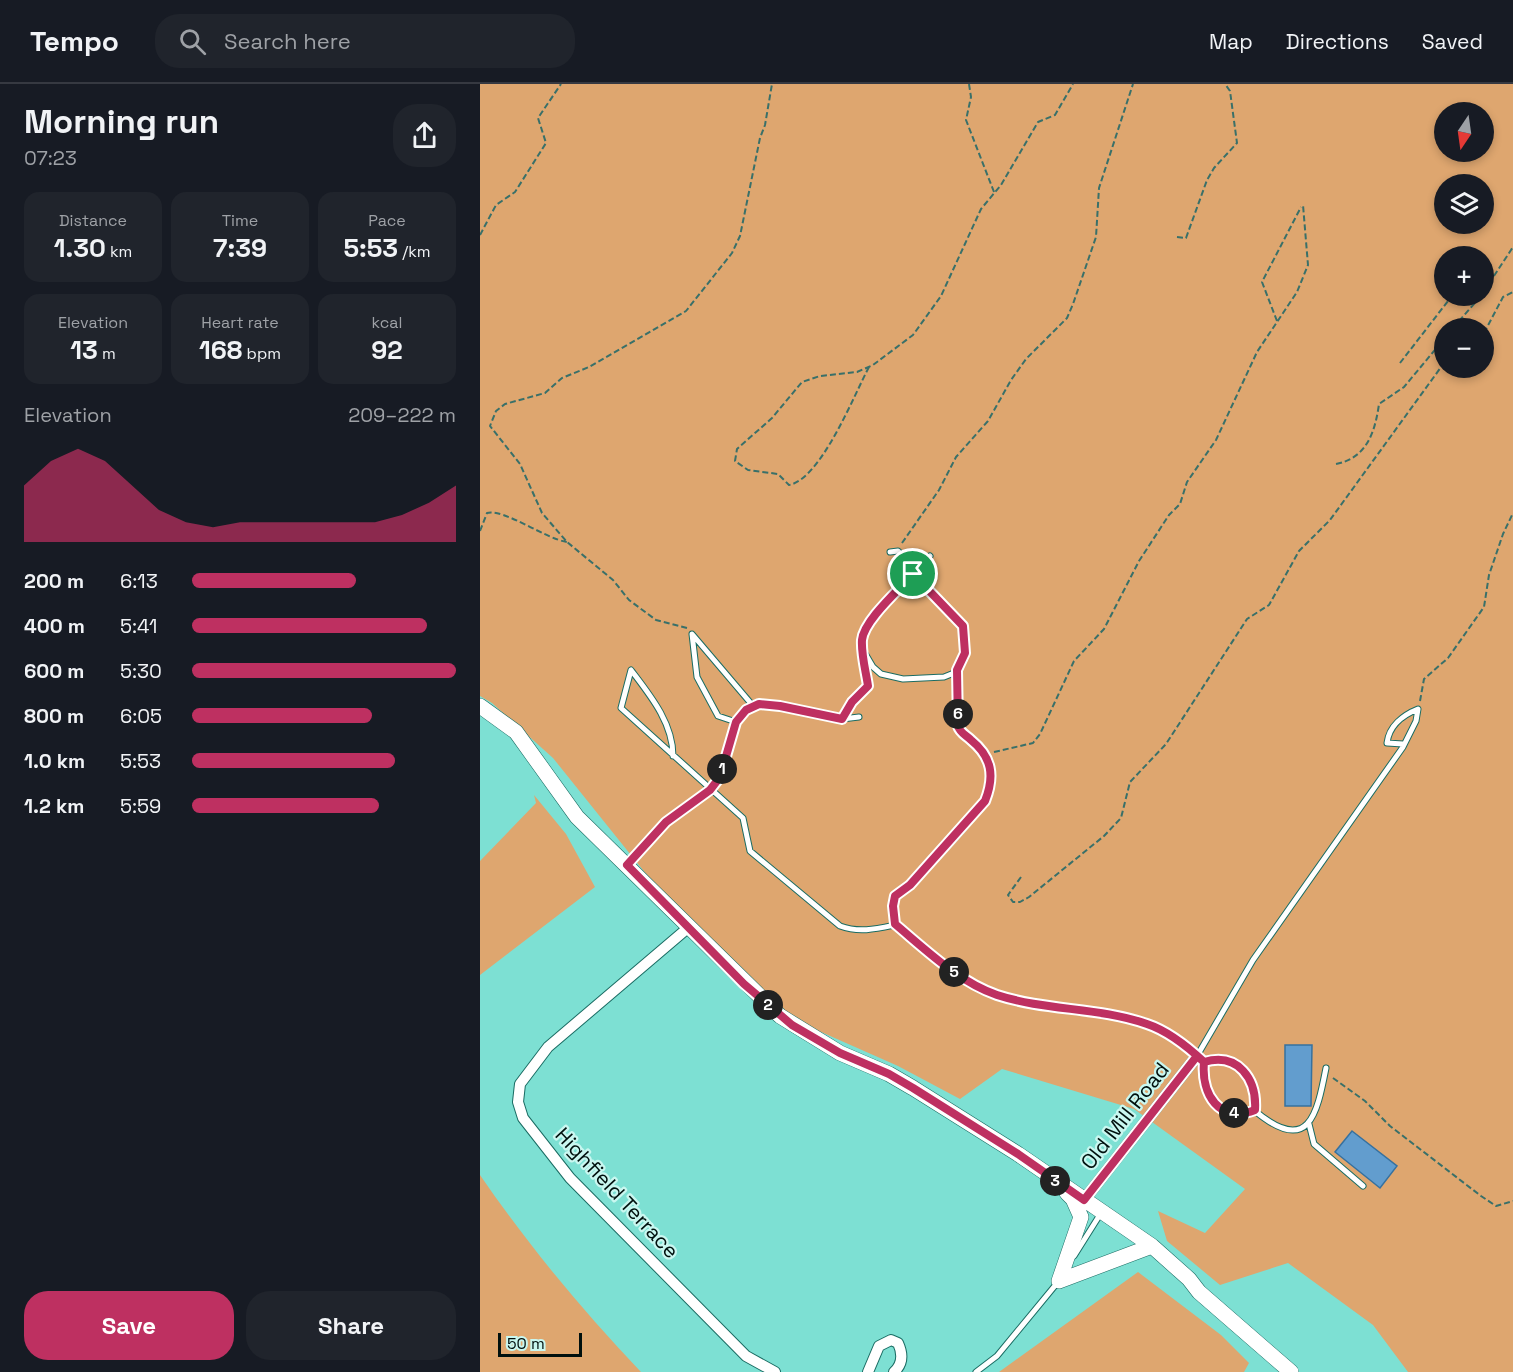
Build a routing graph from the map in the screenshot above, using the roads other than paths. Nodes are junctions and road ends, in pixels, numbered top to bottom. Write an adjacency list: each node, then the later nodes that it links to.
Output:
1 (890, 552): 3 (lane)
2 (930, 556): 3 (lane)
3 (913, 574): 4 (lane); 5 (lane)
4 (863, 650): 5 (lane); 9 (lane)
5 (957, 670): 15 (lane)
6 (480, 706): 14 (street)
7 (753, 707): 9 (lane); 10 (lane); 10 (lane)
8 (859, 717): 9 (lane)
9 (842, 719)
10 (736, 722): 13 (lane)
11 (1403, 747): 11 (lane); 17 (lane)
12 (673, 756): 12 (lane); 13 (lane)
13 (710, 790): 14 (lane); 15 (lane)
14 (627, 865): 16 (street)
15 (895, 924): 17 (lane)
16 (689, 927): 21 (street); 27 (street, Highfield Terrace)
17 (1200, 1059): 19 (lane); 19 (lane); 23 (street, Old Mill Road)
18 (1326, 1068): 20 (lane)
19 (1255, 1110): 20 (lane)
20 (1309, 1124): 22 (lane)
21 (1044, 1174): 23 (street); 26 (street)
22 (1363, 1186)
23 (1084, 1200): 24 (street)
24 (1102, 1212): 25 (street); 26 (lane)
25 (1152, 1246): 26 (street); 31 (street)
26 (1059, 1281): 30 (lane)
27 (776, 1372)
28 (868, 1372): 29 (street)
29 (894, 1372)
30 (976, 1372)
31 (1291, 1372)

